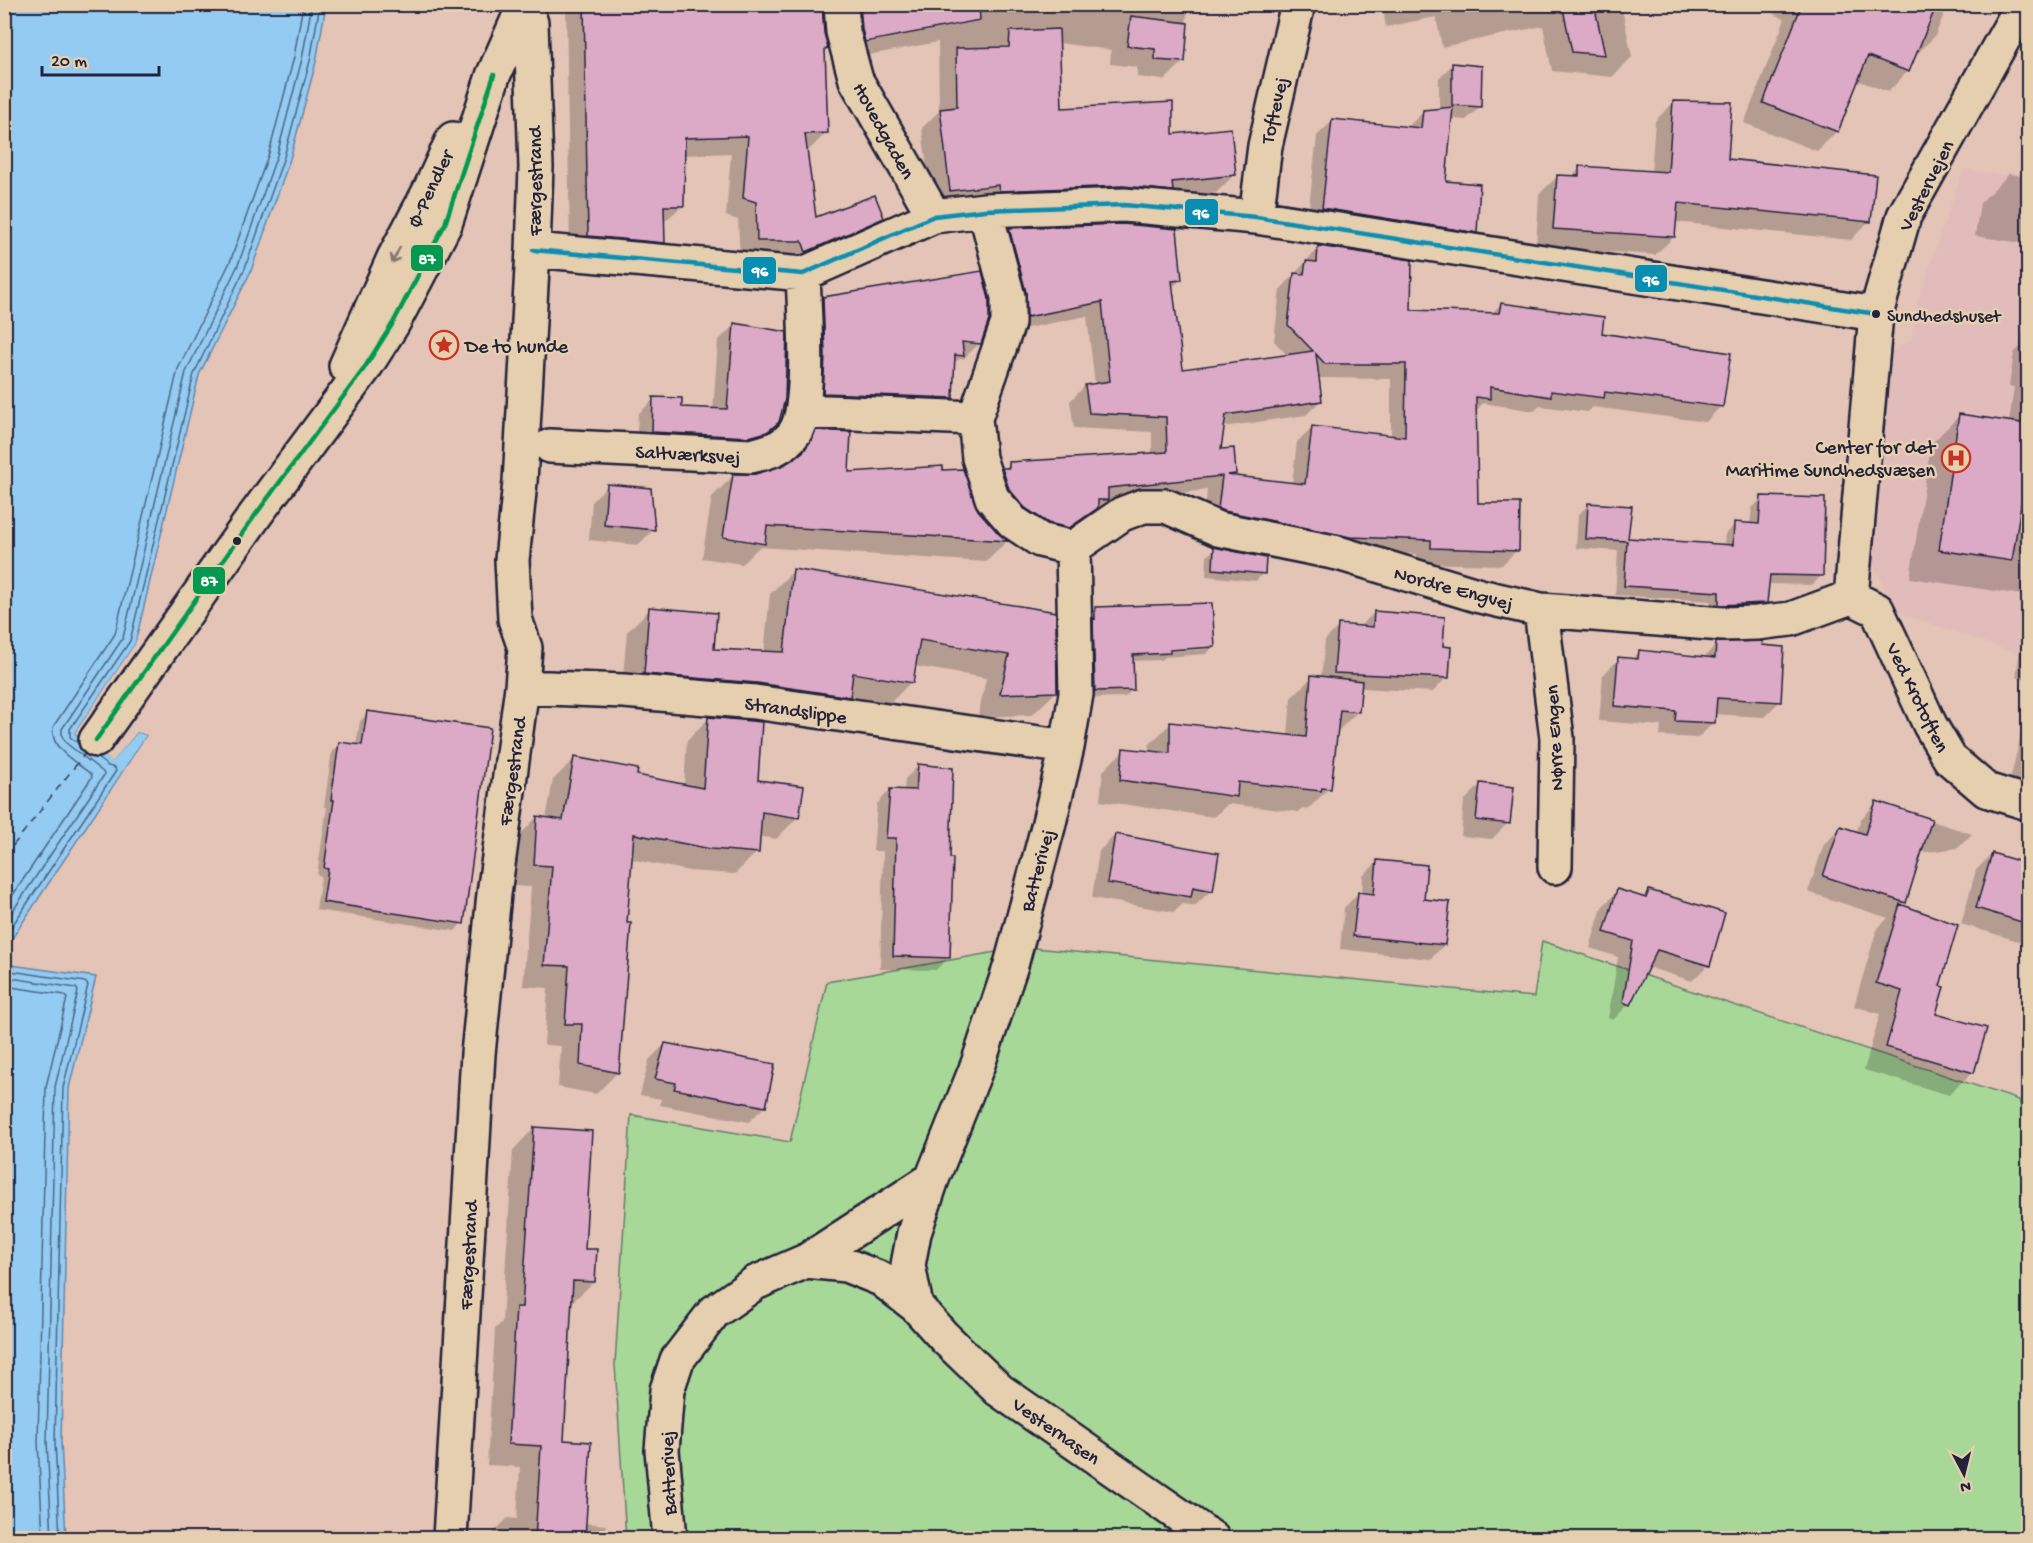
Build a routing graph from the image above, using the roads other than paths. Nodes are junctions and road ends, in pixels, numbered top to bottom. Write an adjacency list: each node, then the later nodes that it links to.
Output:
1 (841, 4): 6 (street, Hovedgaden)
2 (1298, 4): 7 (street, Toftevej)
3 (2023, 4): 10 (street, Vestervejen)
4 (525, 5): 8 (street, Færgestrand); 18 (street)
5 (985, 210): 6 (street); 7 (street); 12 (street)
6 (934, 216): 9 (street)
7 (1256, 217): 10 (street)
8 (533, 250): 9 (street); 17 (street, Færgestrand)
9 (803, 274): 11 (street, Saltværksvej)
10 (1876, 314): 15 (street, Vestervejen)
11 (803, 411): 12 (street); 13 (street, Saltværksvej)
12 (975, 418): 14 (street)
13 (550, 446)
14 (1073, 548): 16 (street, Nordre Engvej); 19 (street, Batterivej)
15 (1851, 597): 16 (street, Nordre Engvej); 20 (street, Ved Krotoften)
16 (1541, 610): 21 (street, Nørre Engen)
17 (522, 687): 19 (street, Strandslippe); 25 (street, Færgestrand)
18 (96, 740)
19 (1067, 747): 22 (street, Batterivej)
20 (2028, 803)
21 (1556, 867)
22 (932, 1179): 23 (street, Batterivej); 24 (street, Batterivej)
23 (806, 1261): 24 (street, Batterivej); 26 (street, Batterivej)
24 (916, 1306): 27 (street, Vesternasen)
25 (450, 1539)
26 (670, 1539)
27 (1212, 1539)

